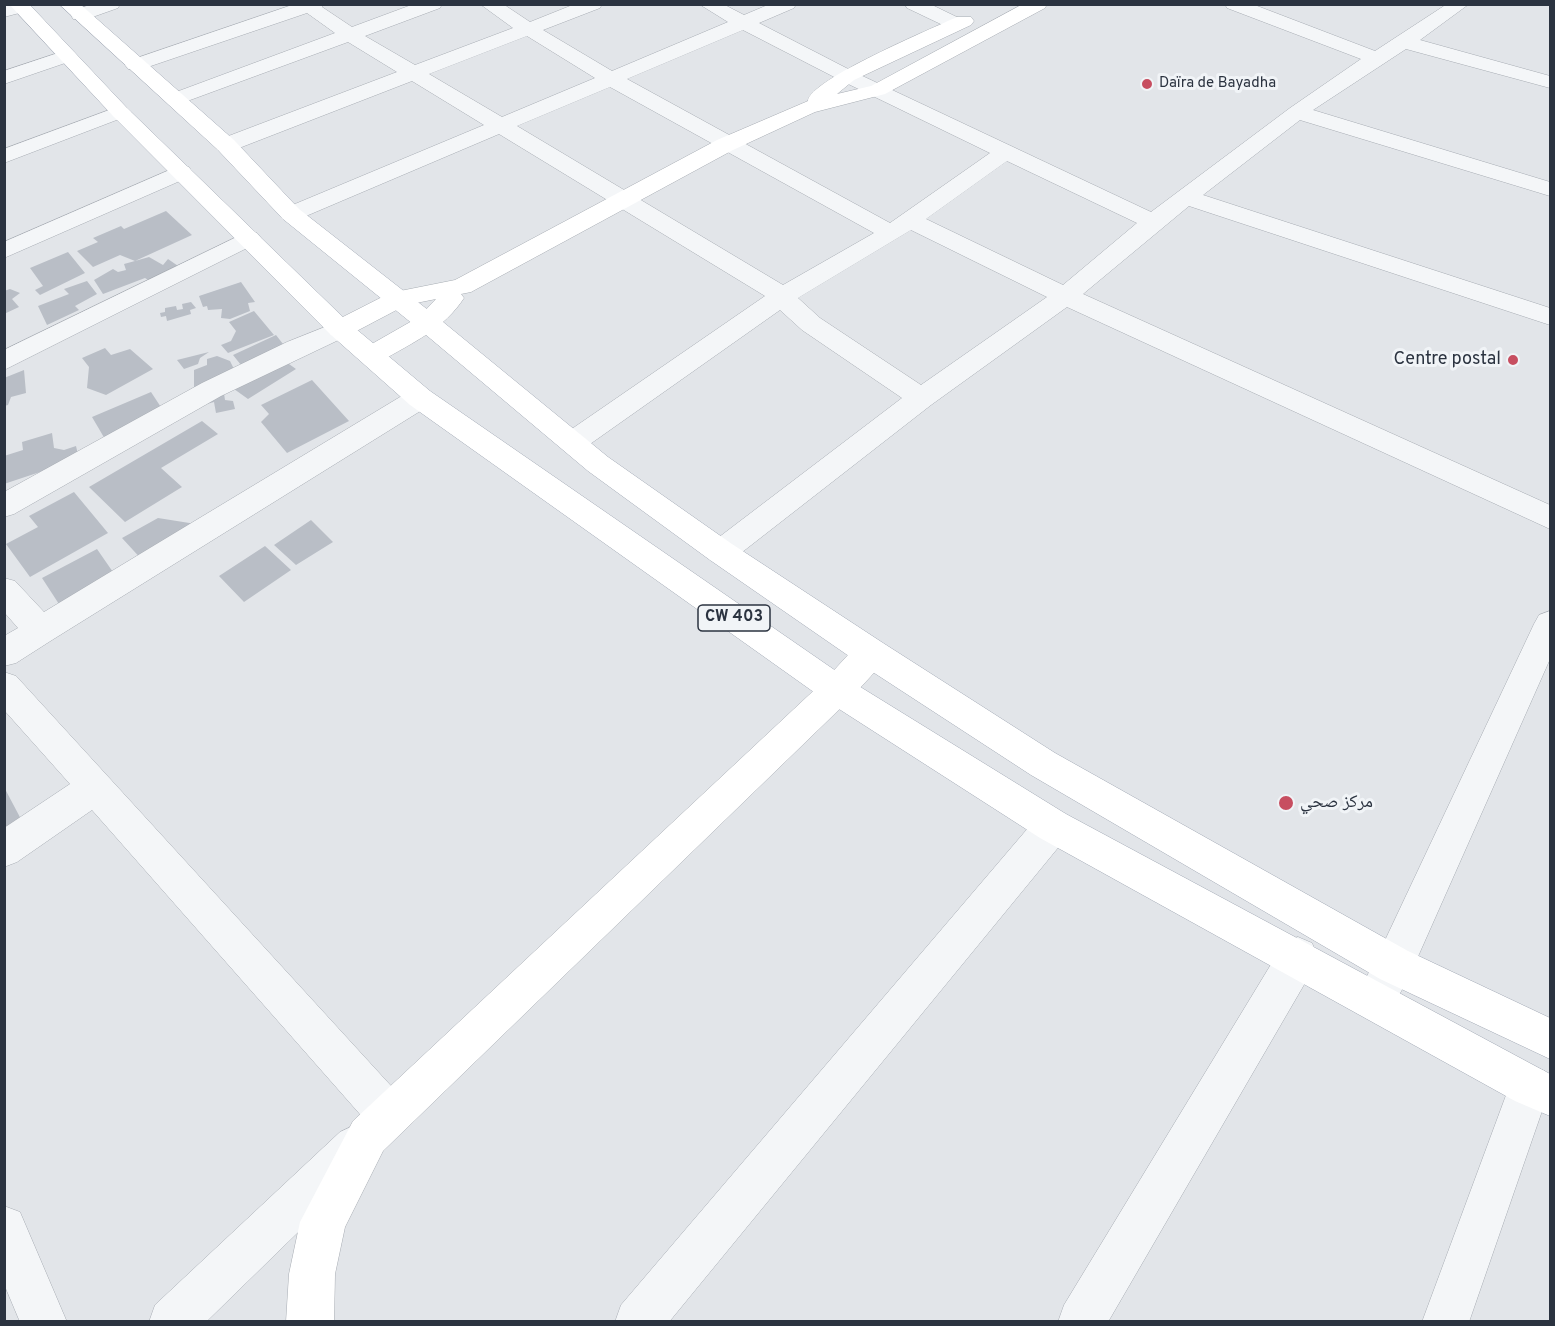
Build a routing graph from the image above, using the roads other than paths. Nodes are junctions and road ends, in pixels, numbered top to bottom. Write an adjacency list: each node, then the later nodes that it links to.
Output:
1 (111, 4): 14 (street)
2 (433, 4): 18 (street)
3 (489, 4): 17 (street)
4 (593, 4): 17 (street)
5 (708, 4): 15 (street)
6 (787, 4): 15 (street)
7 (914, 4): 16 (street)
8 (1038, 4): 28 (main road)
9 (1234, 4): 21 (street)
10 (1460, 4): 19 (street)
11 (310, 5): 18 (street); 22 (street)
12 (14, 7): 20 (main road, CW 403)
13 (985, 9): 16 (main road)
14 (74, 10): 22 (main road, CW 403)
15 (743, 23): 24 (street); 26 (street)
16 (956, 24): 24 (main road)
17 (527, 29): 23 (street); 26 (street)
18 (350, 35): 23 (street); 29 (street)
19 (1404, 42): 21 (street); 27 (street)
20 (67, 56): 25 (street); 31 (main road, CW 403)
21 (1376, 58): 32 (street)
22 (135, 65): 29 (main road, CW 403)
23 (413, 73): 33 (street); 34 (street)
24 (847, 76): 28 (street); 30 (main road)
25 (4, 78)
26 (609, 80): 33 (street); 35 (street)
27 (1551, 82)
28 (878, 90): 30 (main road); 36 (street)
29 (175, 99): 34 (main road, CW 403)
30 (808, 107): 35 (main road)
31 (120, 112): 37 (street); 38 (main road, CW 403)
32 (1297, 112): 39 (street); 40 (street)
33 (500, 125): 41 (street); 42 (street)
34 (226, 145): 42 (main road, CW 403)
35 (726, 145): 41 (main road); 44 (street)
36 (1004, 153): 43 (street); 44 (street)
37 (4, 157)
38 (181, 172): 45 (main road, CW 403); 46 (street)
39 (1551, 189)
40 (1186, 197): 43 (street); 51 (street)
41 (620, 200): 47 (main road); 48 (street)
42 (291, 214): 50 (main road, CW 403)
43 (1154, 222): 49 (street)
44 (900, 226): 48 (street); 49 (street)
45 (249, 238): 53 (main road, CW 403); 55 (street)
46 (4, 251)
47 (462, 286): 50 (main road); 52 (main road)
48 (783, 296): 57 (street); 58 (street)
49 (1065, 296): 57 (street); 60 (street)
50 (399, 299): 52 (main road, CW 403); 53 (main road)
51 (1551, 317)
52 (428, 323): 54 (main road); 58 (main road, CW 403)
53 (340, 328): 54 (main road, CW 403); 59 (street)
54 (372, 356): 56 (main road, CW 403)
55 (4, 361)
56 (420, 398): 64 (street); 68 (main road, CW 403)
57 (921, 398): 61 (street)
58 (573, 442): 61 (main road, CW 403)
59 (4, 506)
60 (1551, 518)
61 (722, 552): 66 (main road, CW 403)
62 (4, 590): 64 (street)
63 (1551, 624): 73 (street)
64 (41, 632): 65 (street)
65 (4, 653)
66 (871, 653): 68 (main road); 73 (main road, CW 403)
67 (4, 686): 69 (street)
68 (837, 690): 70 (main road, CW 403); 77 (main road)
69 (95, 787): 71 (street); 77 (street)
70 (1053, 826): 72 (main road, CW 403); 82 (street)
71 (4, 849)
72 (1298, 957): 74 (main road, CW 403); 83 (street)
73 (1394, 965): 74 (street); 75 (main road, CW 403)
74 (1375, 999): 76 (main road, CW 403)
75 (1551, 1039)
76 (1540, 1090): 84 (street)
77 (378, 1125): 80 (street); 81 (main road)
78 (4, 1228): 79 (street)
79 (44, 1322)
80 (172, 1322)
81 (310, 1322)
82 (638, 1322)
83 (1082, 1322)
84 (1445, 1322)

